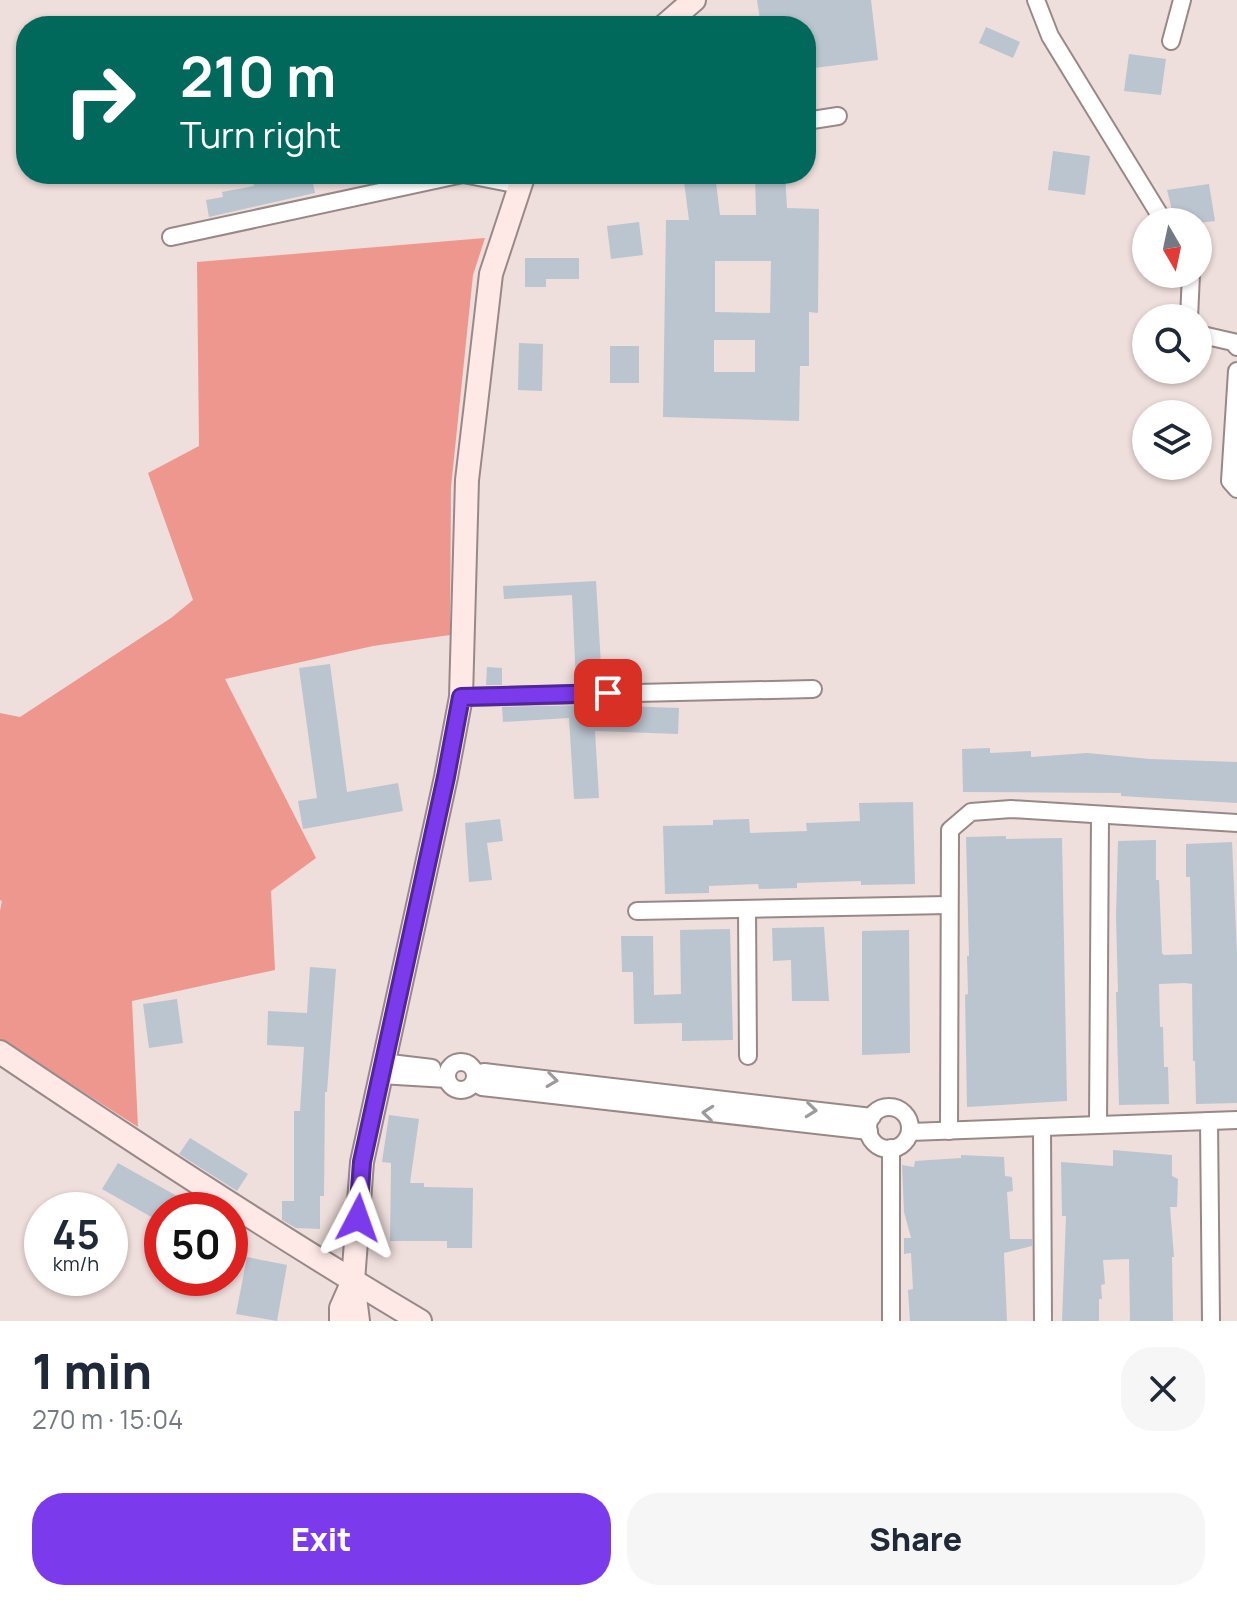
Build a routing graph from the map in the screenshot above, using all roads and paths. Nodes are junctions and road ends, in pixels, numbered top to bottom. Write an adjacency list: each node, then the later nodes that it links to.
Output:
1 (1036, 0): 8 (street)
2 (1182, 0): 3 (street)
3 (1171, 41)
4 (838, 116): 5 (street)
5 (816, 119)
6 (417, 184): 9 (street)
7 (521, 184): 15 (main road)
8 (1155, 208)
9 (171, 237)
10 (1212, 337): 11 (street)
11 (1237, 347)
12 (1237, 371): 13 (street)
13 (1237, 489)
14 (813, 689): 15 (street)
15 (461, 697): 23 (main road)
16 (1100, 815): 17 (street); 18 (street); 27 (street)
17 (1237, 823)
18 (949, 905): 19 (street); 29 (street)
19 (747, 909): 20 (street); 22 (street)
20 (637, 911)
21 (0, 1052): 32 (main road)
22 (748, 1056)
23 (381, 1068): 26 (street); 32 (main road)
24 (1237, 1120): 25 (street)
25 (1209, 1121): 27 (street); 38 (street)
26 (870, 1124): 30 (street); 31 (street)
27 (1098, 1125): 28 (street)
28 (1042, 1127): 29 (street); 37 (street)
29 (949, 1131): 30 (street)
30 (910, 1132): 31 (street)
31 (891, 1148): 36 (street)
32 (353, 1281): 33 (main road); 34 (main road); 35 (main road)
33 (341, 1321)
34 (358, 1321)
35 (420, 1321)
36 (891, 1321)
37 (1043, 1321)
38 (1211, 1321)

